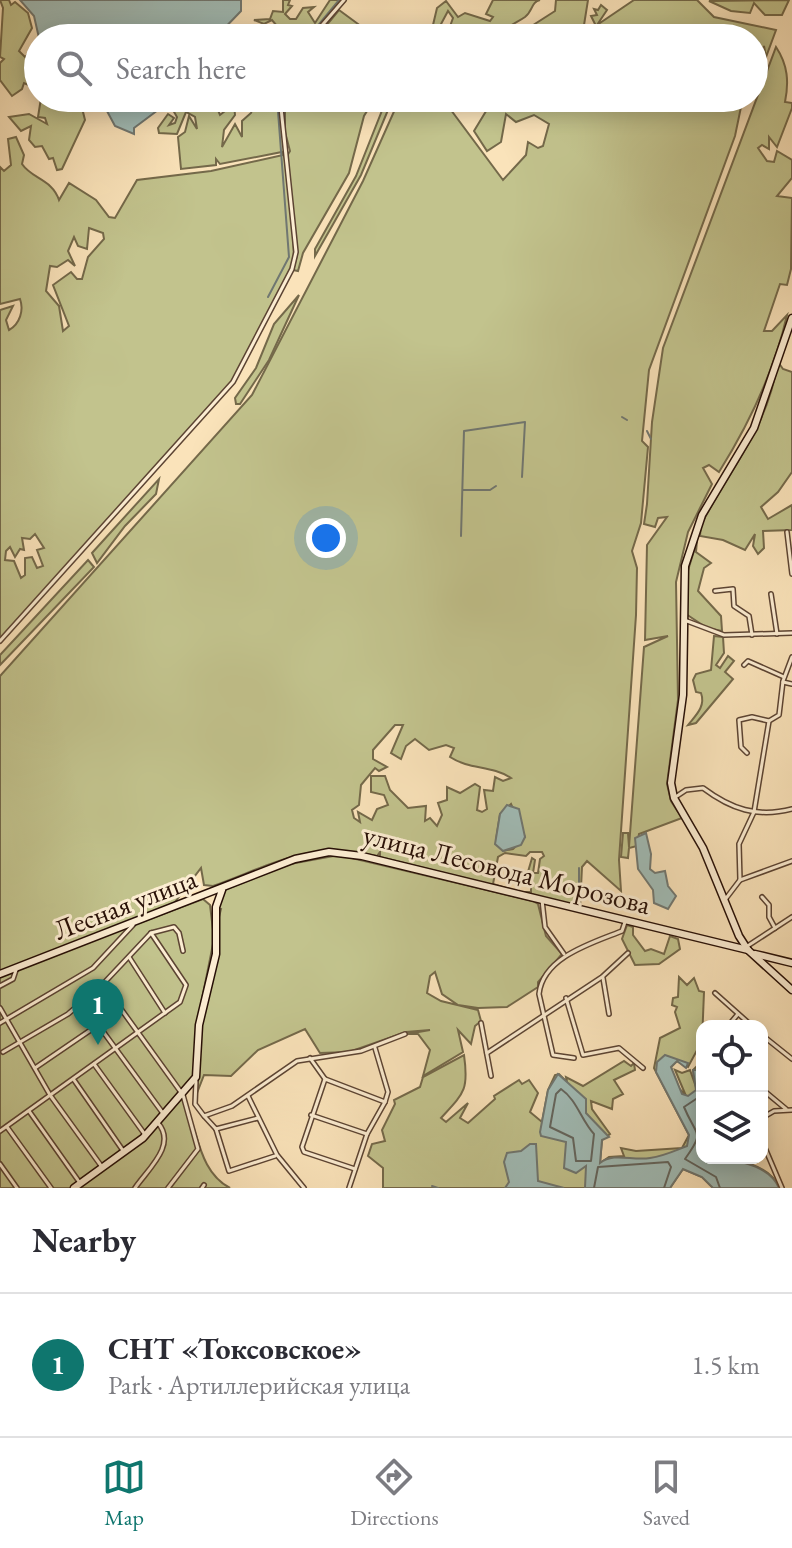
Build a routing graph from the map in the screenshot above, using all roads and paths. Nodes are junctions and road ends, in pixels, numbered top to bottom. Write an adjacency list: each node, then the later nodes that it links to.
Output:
1 (344, 0): 2 (street)
2 (323, 24)
3 (281, 112): 13 (street)
4 (792, 318): 9 (street)
5 (787, 532): 6 (street)
6 (792, 574)
7 (715, 591): 12 (street)
8 (771, 594): 11 (street)
9 (683, 619): 12 (street); 20 (street)
10 (792, 633): 11 (street)
11 (777, 634): 12 (street)
12 (752, 635)
13 (0, 641)
14 (792, 657): 16 (street)
15 (744, 665): 16 (street)
16 (784, 680): 17 (street); 18 (street)
17 (792, 684)
18 (769, 721): 19 (street); 22 (street)
19 (747, 753)
20 (674, 798): 22 (street); 28 (street)
21 (792, 809): 22 (street)
22 (754, 812): 24 (street)
23 (792, 861): 24 (street)
24 (740, 880): 28 (street)
25 (222, 890): 27 (street, улица Лесовода Морозова); 31 (street, Лесная улица); 77 (street)
26 (762, 897): 32 (street)
27 (542, 900): 30 (street, улица Лесовода Морозова); 37 (street)
28 (724, 901): 34 (street)
29 (792, 917): 32 (street)
30 (625, 922): 34 (street, улица Лесовода Морозова); 37 (street)
31 (133, 925): 42 (street, Лесная улица); 56 (street)
32 (775, 928): 34 (street)
33 (151, 933): 35 (street); 38 (street); 52 (street)
34 (745, 948): 39 (street, улица Лесовода Морозова); 41 (street)
35 (183, 951)
36 (628, 953): 44 (street)
37 (564, 954): 53 (street)
38 (129, 957): 45 (street); 52 (street)
39 (774, 958): 40 (street, улица Лесовода Морозова); 41 (street)
40 (792, 963)
41 (768, 969): 47 (street)
42 (16, 970): 43 (street, Лесная улица); 46 (street)
43 (0, 974)
44 (602, 977): 49 (street); 54 (street)
45 (103, 984): 50 (street); 62 (street)
46 (0, 986)
47 (792, 990)
48 (715, 993): 55 (street)
49 (566, 998): 53 (street); 74 (street)
50 (80, 1000): 61 (street); 65 (street)
51 (0, 1008): 56 (street)
52 (165, 1013): 62 (street)
53 (543, 1013): 69 (street); 71 (street)
54 (609, 1014)
55 (738, 1014): 57 (street); 58 (street)
56 (6, 1019): 59 (street); 65 (street)
57 (733, 1020)
58 (745, 1020)
59 (0, 1023)
60 (481, 1023): 69 (street)
61 (98, 1025): 66 (street); 75 (street)
62 (138, 1032): 66 (street); 82 (street)
63 (405, 1034): 67 (street)
64 (768, 1040): 72 (street)
65 (20, 1043): 68 (street); 75 (street)
66 (115, 1048): 73 (street); 88 (street)
67 (375, 1048): 70 (street); 84 (street)
68 (3, 1052)
69 (487, 1053): 76 (street)
70 (310, 1058): 79 (street); 83 (street)
71 (574, 1058)
72 (792, 1059)
73 (94, 1064): 78 (street); 98 (street)
74 (642, 1067)
75 (34, 1068): 81 (street)
76 (491, 1076)
77 (196, 1077): 82 (street); 90 (street)
78 (73, 1079): 81 (street); 99 (street)
79 (325, 1079): 84 (street); 89 (street)
80 (766, 1092): 85 (street)
81 (50, 1095): 87 (street); 103 (street)
82 (183, 1095): 88 (street); 112 (street)
83 (248, 1095): 90 (street); 92 (street)
84 (385, 1102): 97 (street)
85 (786, 1109): 86 (street); 91 (street)
86 (792, 1110)
87 (29, 1111): 94 (street); 107 (street)
88 (164, 1115): 93 (street)
89 (311, 1115): 97 (street); 104 (street)
90 (204, 1116): 95 (street)
91 (768, 1116)
92 (258, 1118): 95 (street); 100 (street)
93 (158, 1123): 98 (street); 111 (street)
94 (7, 1127): 96 (street); 109 (street)
95 (216, 1129): 100 (street)
96 (0, 1131)
97 (367, 1134): 104 (street)
98 (146, 1136): 99 (street)
99 (124, 1152): 103 (street)
100 (277, 1155): 113 (street)
101 (768, 1155): 115 (street)
102 (0, 1164): 105 (street)
103 (102, 1167): 107 (street)
104 (355, 1169): 114 (street)
105 (7, 1173): 106 (street); 108 (street)
106 (0, 1178)
107 (80, 1183): 110 (street)
108 (17, 1188)
109 (51, 1188)
110 (74, 1188)
111 (135, 1188)
112 (168, 1188)
113 (304, 1188)
114 (349, 1188)
115 (782, 1188)

